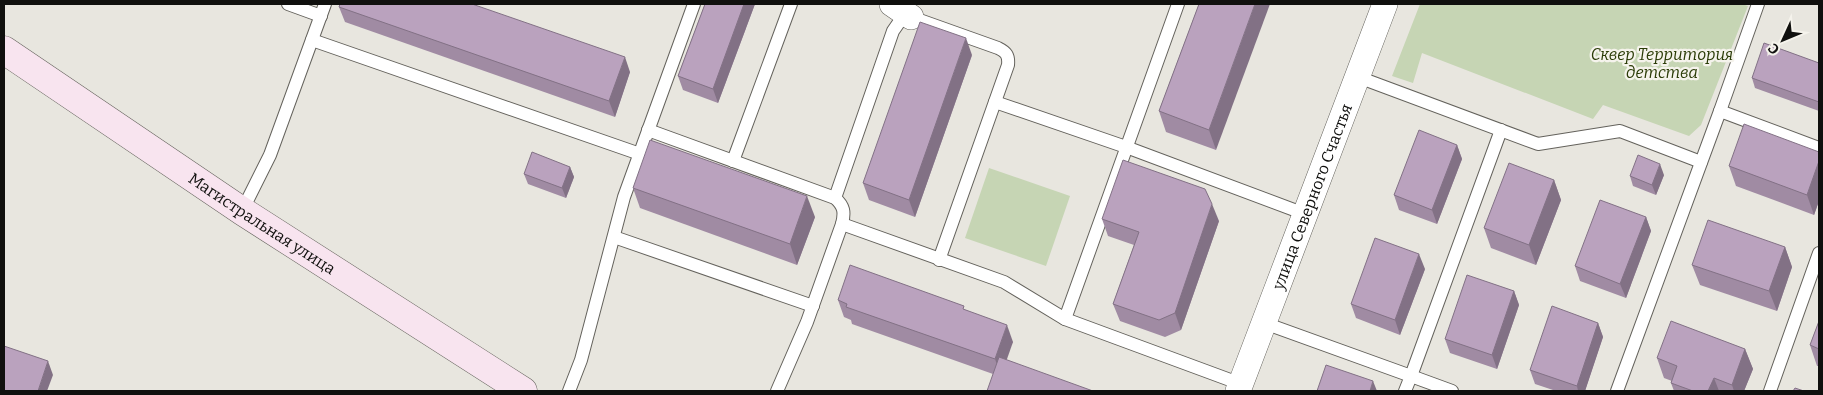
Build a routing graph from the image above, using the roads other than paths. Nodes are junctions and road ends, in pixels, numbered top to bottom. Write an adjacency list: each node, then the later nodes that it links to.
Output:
1 (288, 4): 7 (lane)
2 (694, 4): 14 (lane)
3 (791, 4): 19 (lane)
4 (1178, 4): 16 (lane)
5 (1385, 4): 11 (street, улица Северного Счастья)
6 (1758, 4): 13 (lane)
7 (323, 10): 9 (lane)
8 (902, 11): 12 (lane); 21 (lane)
9 (312, 40): 18 (lane); 22 (lane)
10 (4, 50): 22 (main road, Магистральная улица)
11 (1358, 77): 15 (lane); 23 (street, улица Северного Счастья)
12 (995, 102): 16 (lane); 27 (lane)
13 (1720, 111): 17 (lane); 20 (lane)
14 (648, 130): 18 (lane); 19 (lane)
15 (1501, 130): 20 (lane); 31 (lane)
16 (1126, 147): 23 (lane); 29 (lane)
17 (1819, 148)
18 (640, 154): 25 (lane)
19 (733, 160): 21 (lane)
20 (1701, 162): 38 (lane)
21 (835, 198): 24 (lane)
22 (242, 211): 33 (main road, Магистральная улица)
23 (1305, 214): 30 (street, улица Северного Счастья)
24 (842, 224): 27 (lane); 28 (lane)
25 (614, 237): 28 (lane); 34 (lane)
26 (1819, 253): 39 (lane)
27 (939, 260): 29 (lane)
28 (813, 306): 35 (lane)
29 (1065, 319): 32 (lane)
30 (1264, 323): 31 (lane); 32 (street, улица Северного Счастья)
31 (1411, 376): 36 (lane); 37 (lane)
32 (1239, 388)
33 (523, 391)
34 (569, 391)
35 (777, 391)
36 (1405, 391)
37 (1452, 391)
38 (1617, 391)
39 (1770, 391)

